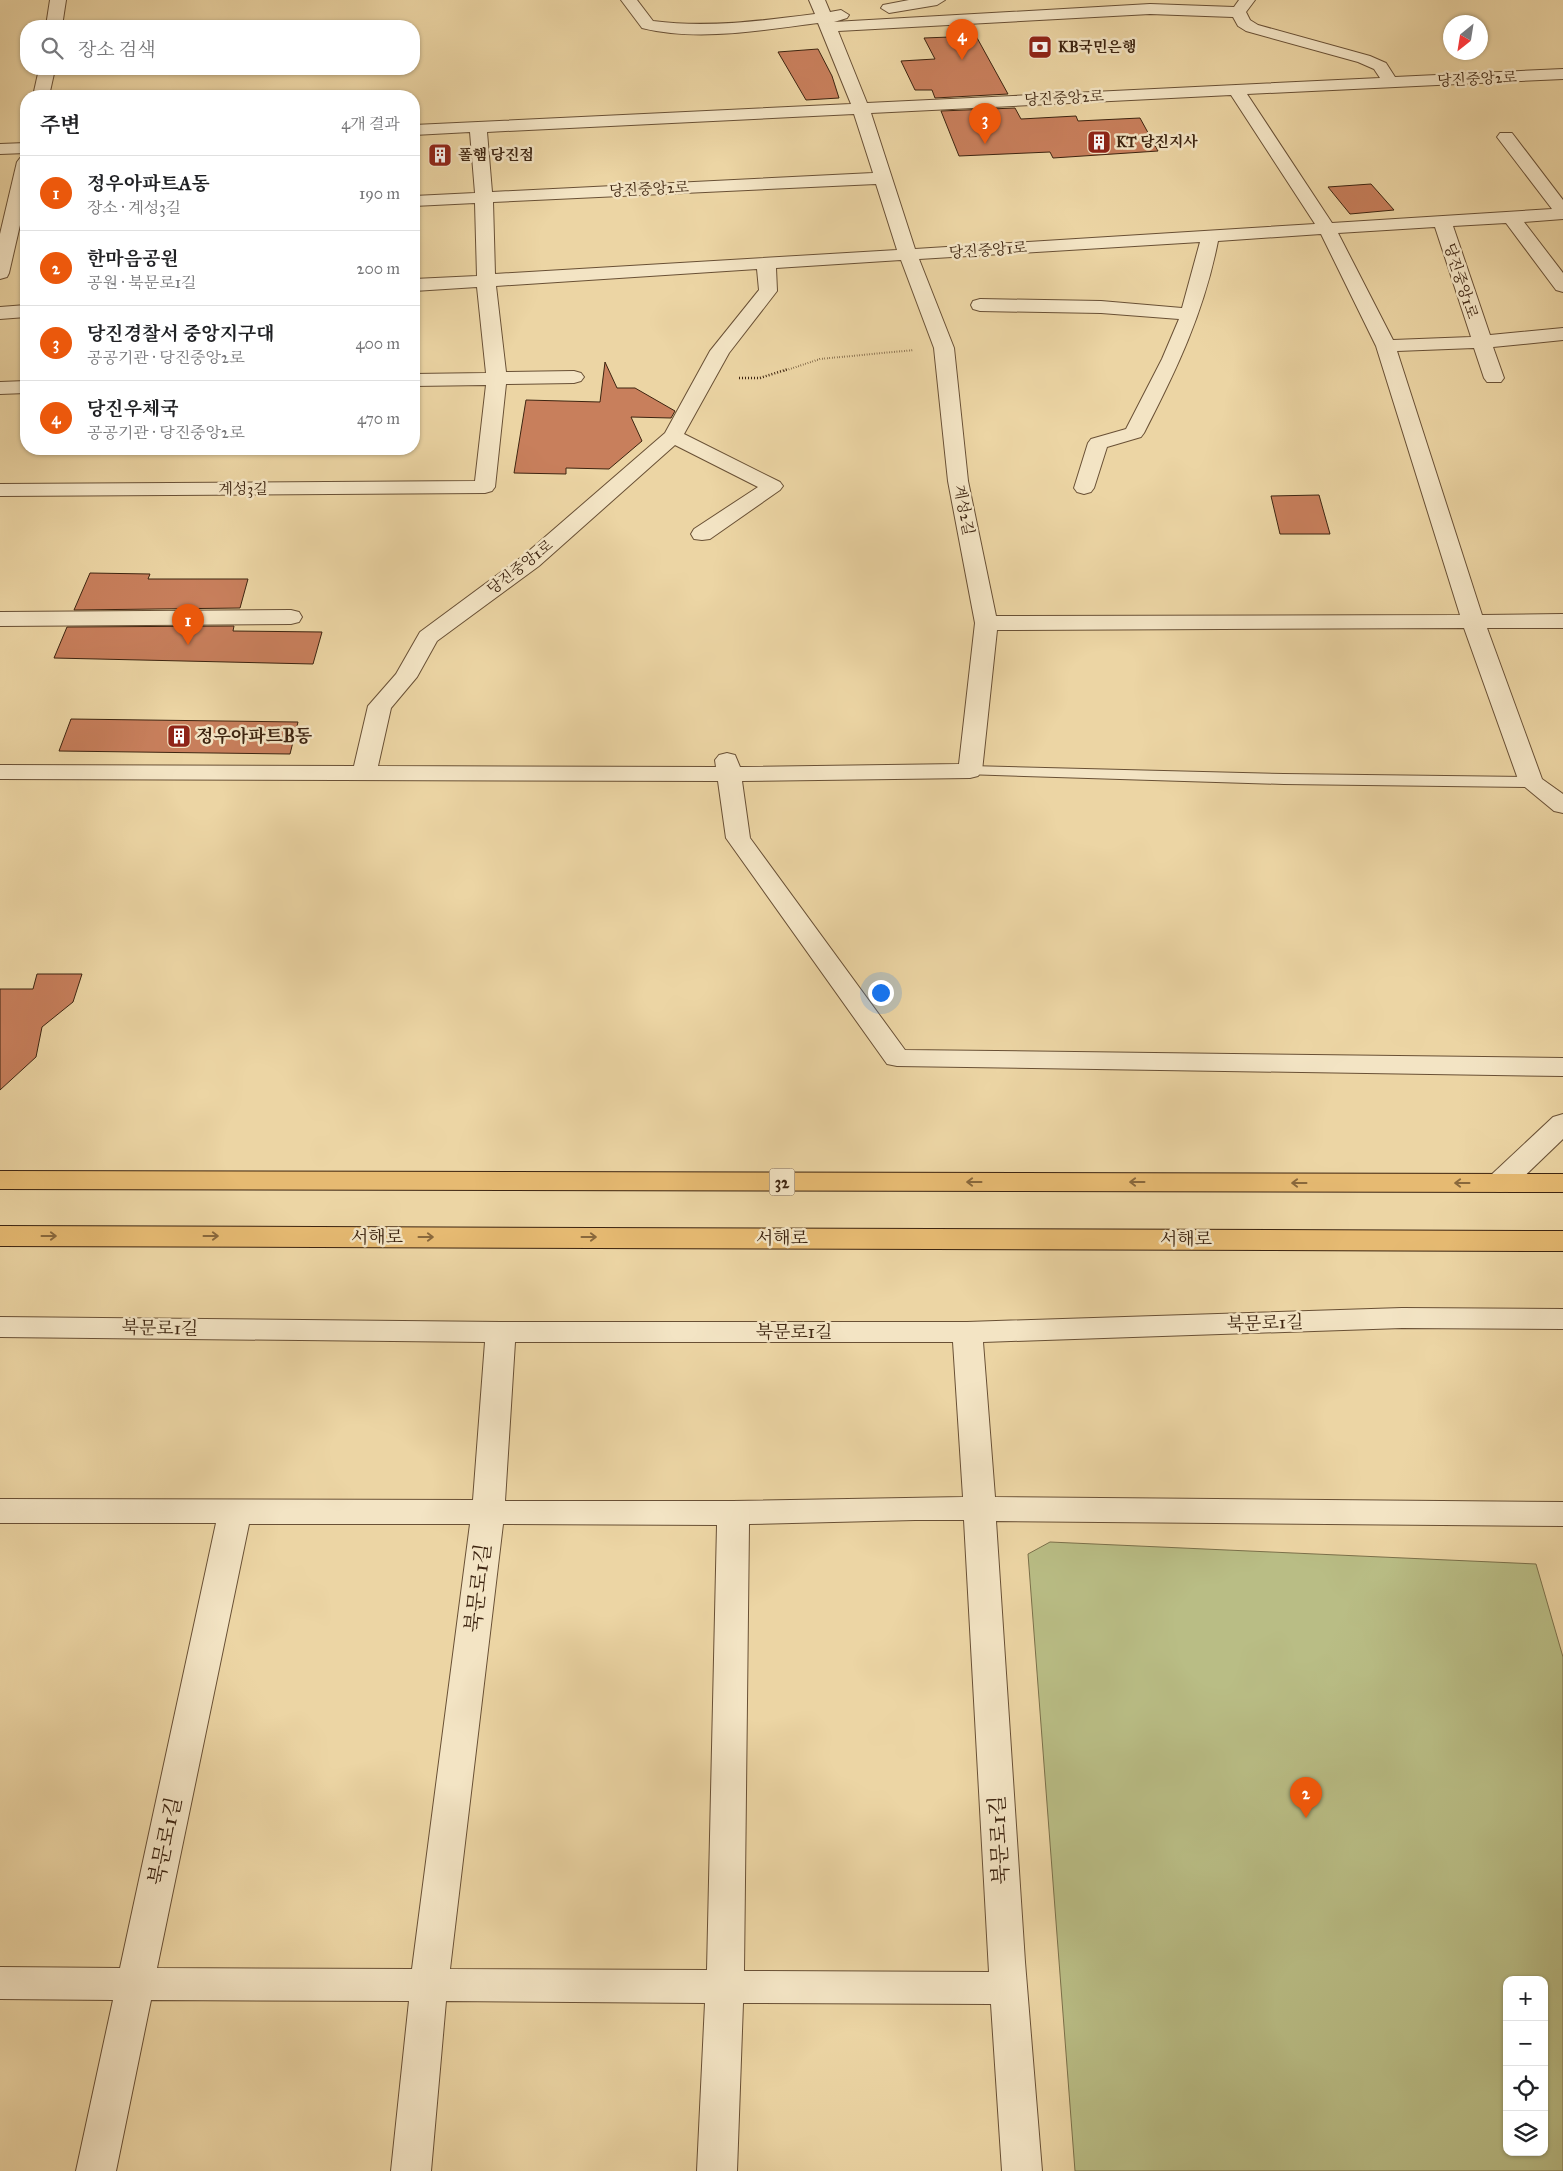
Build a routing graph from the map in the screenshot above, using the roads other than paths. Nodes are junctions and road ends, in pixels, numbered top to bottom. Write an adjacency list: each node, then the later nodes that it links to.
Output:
1 (58, 0): 6 (street)
2 (629, 0): 7 (street)
3 (817, 0): 7 (street)
4 (937, 0): 7 (street)
5 (1242, 6): 7 (street); 10 (street)
6 (55, 20)
7 (825, 22): 13 (street)
8 (1563, 74): 10 (street, 당진중앙2로)
9 (46, 75): 11 (street)
10 (1391, 83): 12 (street, 당진중앙2로)
11 (42, 90)
12 (1236, 90): 13 (street, 당진중앙2로); 26 (street)
13 (861, 108): 14 (street, 당진중앙2로); 19 (street)
14 (478, 126): 15 (street, 당진중앙2로); 20 (street)
15 (420, 130)
16 (1506, 138): 22 (street)
17 (0, 148): 18 (street)
18 (20, 148)
19 (884, 178): 20 (street, 당진중앙2로); 28 (street)
20 (484, 197): 21 (street, 당진중앙2로); 31 (street)
21 (420, 201)
22 (1563, 213): 23 (street, 당진중앙1로)
23 (1510, 216): 24 (street, 당진중앙1로); 33 (street)
24 (1442, 220): 26 (street, 당진중앙1로); 39 (street, 당진중앙1로)
25 (19, 222): 30 (street)
26 (1326, 227): 27 (street, 당진중앙1로); 40 (street)
27 (1210, 235): 28 (street, 당진중앙1로); 37 (street)
28 (908, 256): 29 (street, 당진중앙1로); 55 (street, 계성2길)
29 (766, 263): 31 (street, 당진중앙1로); 47 (street, 당진중앙1로)
30 (0, 273)
31 (486, 280): 32 (street, 당진중앙1로); 43 (street)
32 (420, 285)
33 (1563, 286)
34 (980, 305): 37 (street)
35 (20, 311): 36 (street)
36 (0, 313)
37 (1190, 314): 48 (street)
38 (1563, 334): 39 (street)
39 (1481, 342): 40 (street, 당진중앙1로); 42 (street, 당진중앙1로)
40 (1386, 346): 54 (street)
41 (574, 377): 43 (street)
42 (1494, 378)
43 (497, 379): 44 (street); 49 (street, 계성3길)
44 (420, 380)
45 (0, 388): 46 (street)
46 (20, 388)
47 (673, 436): 50 (street); 59 (street, 당진중앙1로)
48 (1084, 488)
49 (0, 490)
50 (702, 534)
51 (291, 617): 52 (street)
52 (0, 619)
53 (1563, 621): 54 (street)
54 (1474, 622): 55 (street); 60 (street)
55 (986, 623): 57 (street, 계성2길)
56 (728, 767): 57 (street); 59 (street); 62 (street)
57 (970, 771): 60 (lane)
58 (0, 772): 59 (street)
59 (364, 773)
60 (1532, 782): 61 (street)
61 (1563, 806)
62 (1563, 1067)
63 (1563, 1123): 65 (street)
64 (0, 1180): 65 (main road, 32, one-way to 64)
65 (1500, 1183): 66 (main road, 32)
66 (1563, 1183)
67 (0, 1236): 68 (main road, 서해로, one-way to 68)
68 (1563, 1241)
69 (1563, 1319): 72 (street, 북문로1길)
70 (0, 1327): 71 (street, 북문로1길)
71 (501, 1332): 72 (street, 북문로1길); 76 (street, 북문로1길)
72 (967, 1332): 73 (street, 북문로1길)
73 (981, 1509): 77 (street); 78 (street); 83 (street, 북문로1길)
74 (0, 1511): 75 (street)
75 (235, 1512): 76 (street); 80 (street, 북문로1길)
76 (488, 1513): 77 (street); 81 (street, 북문로1길)
77 (734, 1514): 82 (street)
78 (1563, 1514)
79 (0, 1983): 80 (street)
80 (134, 1984): 81 (street); 84 (street, 북문로1길)
81 (429, 1985): 82 (street); 85 (street, 북문로1길)
82 (725, 1986): 83 (street); 86 (street)
83 (1007, 1988): 87 (street, 북문로1길)
84 (96, 2171)
85 (411, 2171)
86 (717, 2171)
87 (1022, 2171)

